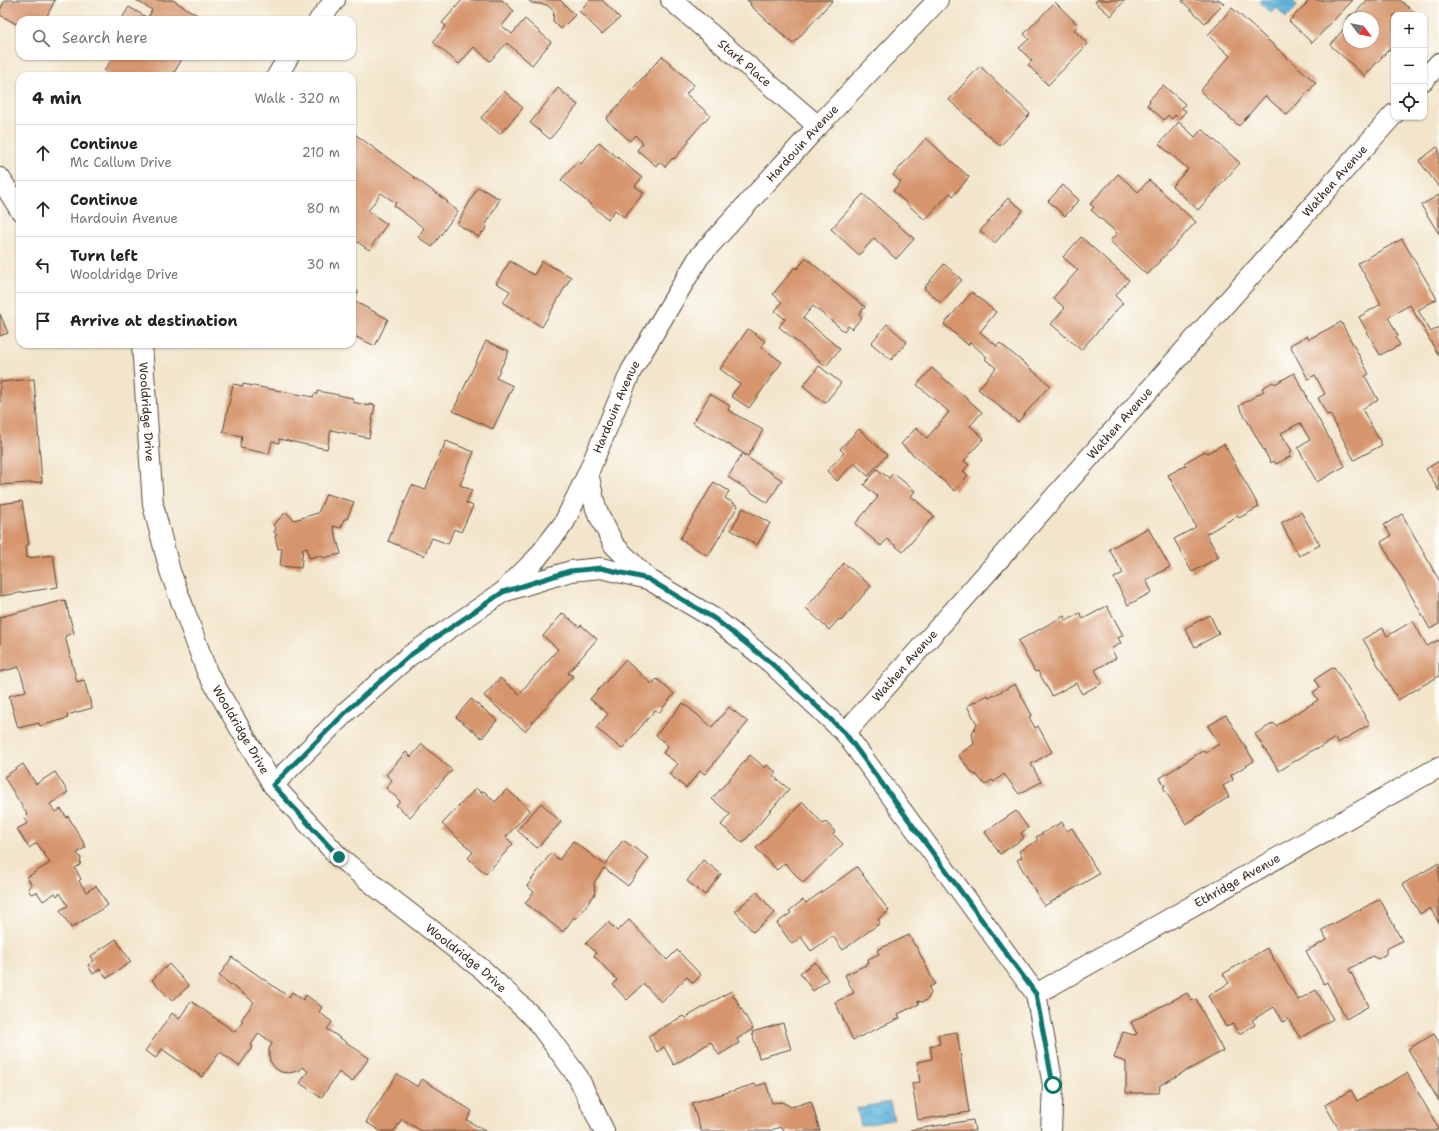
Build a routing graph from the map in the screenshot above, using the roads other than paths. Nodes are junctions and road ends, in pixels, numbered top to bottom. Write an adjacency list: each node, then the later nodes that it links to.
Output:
1 (335, 0): 4 (street)
2 (671, 0): 10 (street, Stark Place)
3 (938, 0): 10 (street, Hardouin Avenue)
4 (322, 16)
5 (287, 60): 7 (street)
6 (1439, 63): 8 (street)
7 (279, 72)
8 (1427, 77)
9 (1391, 117): 17 (street, Wathen Avenue)
10 (818, 126): 14 (street, Hardouin Avenue)
11 (0, 178): 12 (street)
12 (16, 204)
13 (142, 348): 19 (street, Wooldridge Drive)
14 (588, 473): 15 (street); 16 (street, Hardouin Avenue)
15 (648, 579): 16 (street); 17 (street)
16 (503, 592): 19 (street, Hardouin Avenue)
17 (845, 733): 20 (street)
18 (1439, 767): 20 (street, Ethridge Avenue)
19 (273, 785): 21 (street, Wooldridge Drive)
20 (1036, 994): 22 (street)
21 (604, 1131)
22 (1051, 1131)

